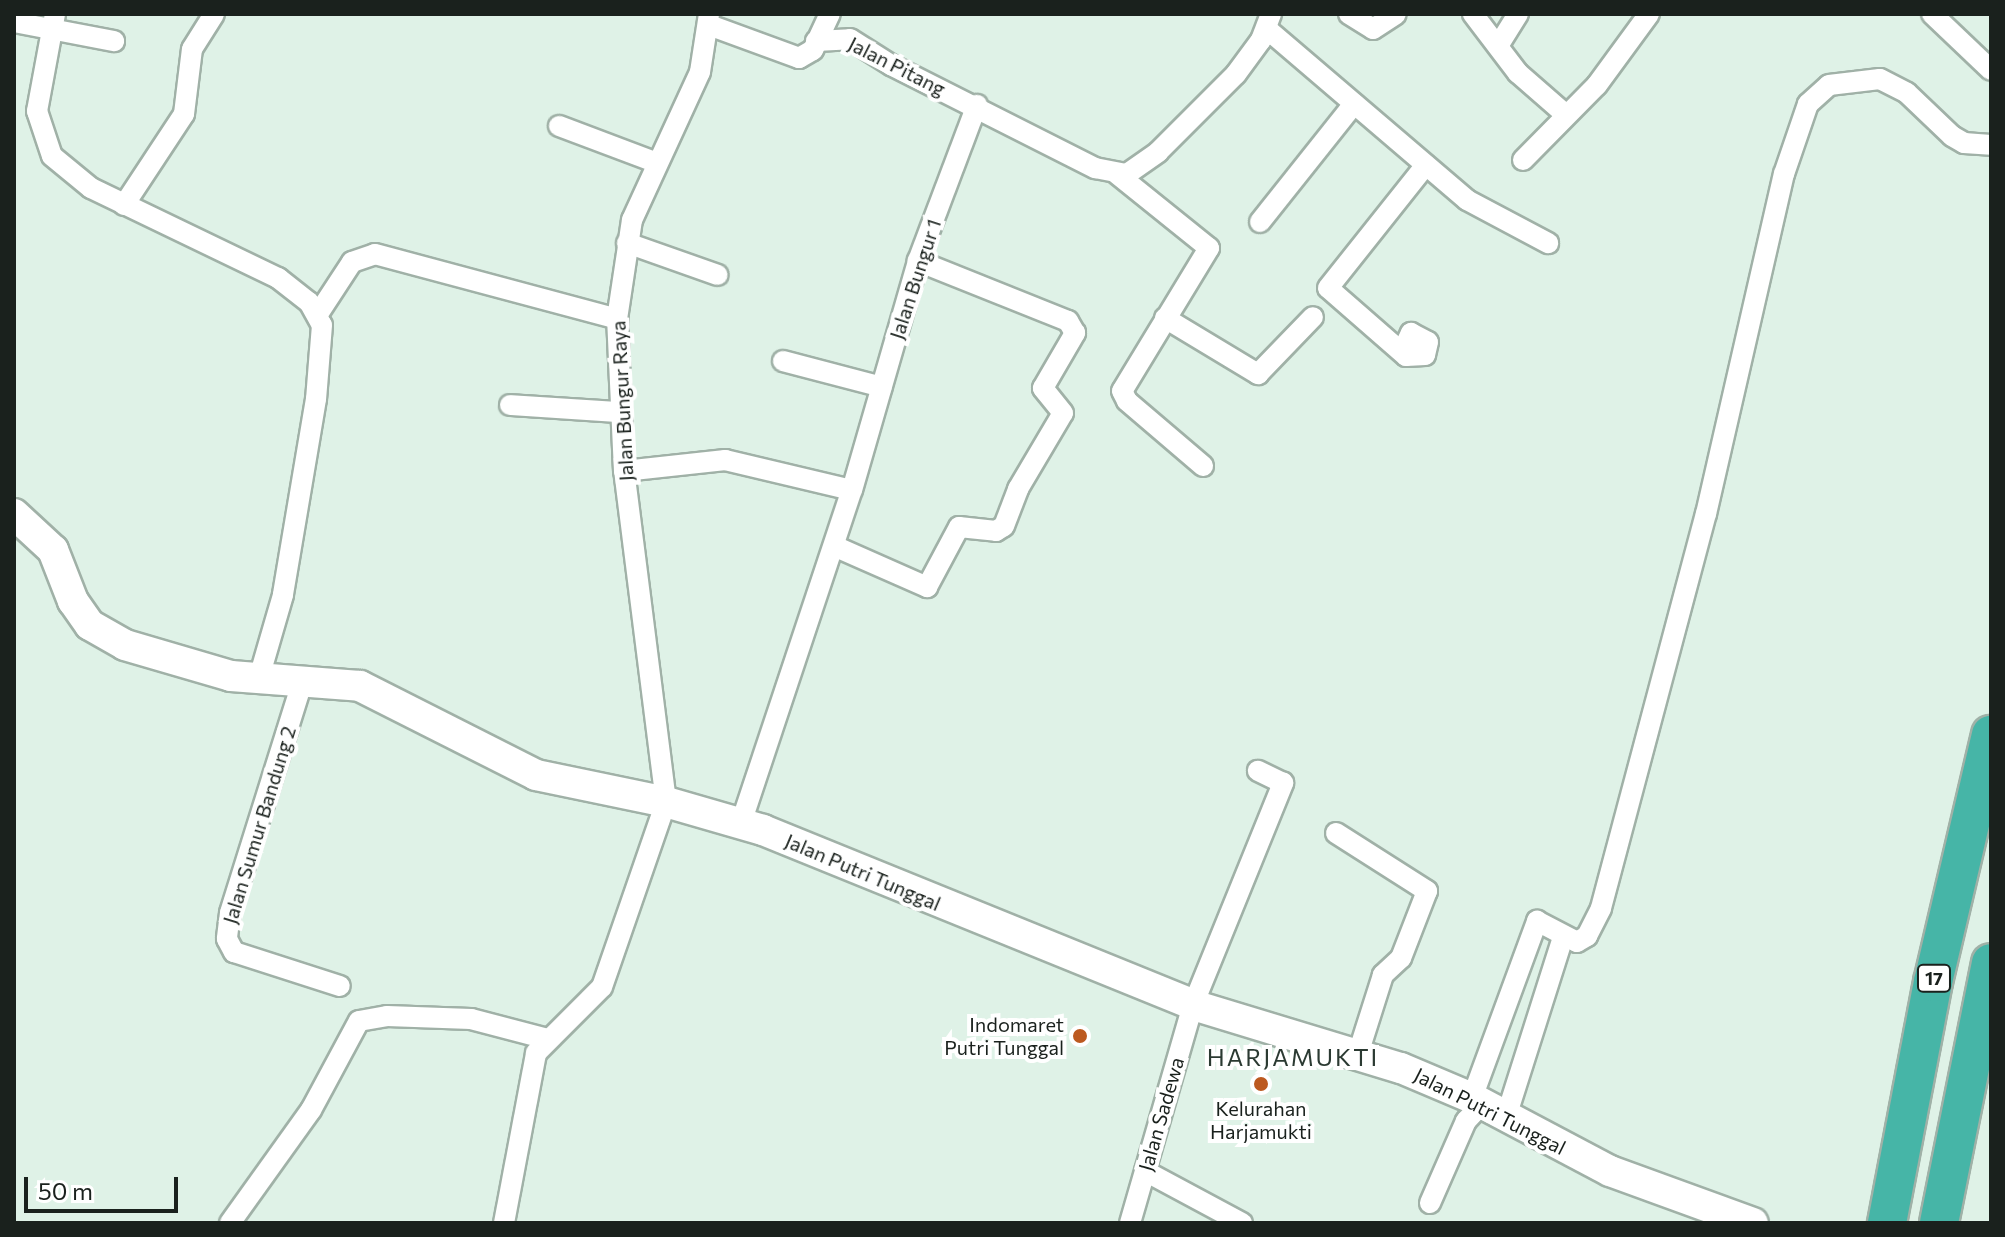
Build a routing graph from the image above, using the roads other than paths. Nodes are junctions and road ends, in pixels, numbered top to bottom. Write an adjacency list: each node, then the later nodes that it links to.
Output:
1 (214, 14): 26 (street)
2 (830, 14): 14 (street)
3 (1349, 14): 4 (street)
4 (1396, 14)
5 (1473, 14): 15 (street)
6 (1518, 14): 15 (street)
7 (1649, 14): 19 (street)
8 (1932, 14): 16 (street)
9 (709, 19): 14 (street); 23 (street, Jalan Bungur Raya)
10 (53, 21): 11 (street); 13 (street); 26 (street)
11 (14, 22)
12 (1269, 22): 17 (street); 25 (street)
13 (114, 41)
14 (816, 41): 18 (street, Jalan Pitang)
15 (1498, 46): 19 (street)
16 (1991, 70)
17 (1354, 104): 24 (street); 27 (street)
18 (977, 105): 25 (street); 30 (street, Jalan Bungur 1)
19 (1565, 114): 22 (street)
20 (559, 126): 23 (street)
21 (1991, 145): 53 (street)
22 (1523, 160)
23 (655, 162): 28 (street, Jalan Bungur Raya)
24 (1426, 165): 29 (street); 36 (street)
25 (1117, 174): 34 (street)
26 (124, 205): 32 (street)
27 (1260, 222)
28 (627, 243): 31 (street); 35 (street, Jalan Bungur Raya)
29 (1548, 243)
30 (918, 261): 38 (street, Jalan Bungur 1); 45 (street)
31 (718, 275)
32 (318, 314): 35 (street); 46 (street)
33 (1313, 317): 34 (street)
34 (1165, 318): 41 (street)
35 (617, 319): 40 (street, Jalan Bungur Raya)
36 (1403, 350)
37 (785, 357): 38 (street)
38 (883, 383): 43 (street, Jalan Bungur 1)
39 (510, 405): 40 (street)
40 (619, 412): 42 (street, Jalan Bungur Raya)
41 (1203, 466)
42 (624, 471): 43 (street); 50 (street, Jalan Bungur Raya)
43 (852, 490): 45 (street, Jalan Bungur 1)
44 (14, 514): 46 (street, Jalan Putri Tunggal)
45 (834, 546): 51 (street, Jalan Bungur 1)
46 (258, 681): 47 (street, Jalan Putri Tunggal)
47 (302, 683): 50 (street, Jalan Putri Tunggal); 55 (street, Jalan Sumur Bandung 2)
48 (1991, 735): 67 (highway, 17)
49 (1258, 771): 56 (street, Jalan Sadewa)
50 (666, 802): 51 (street, Jalan Putri Tunggal); 57 (street)
51 (741, 823): 56 (street, Jalan Putri Tunggal)
52 (1336, 833): 58 (street)
53 (1563, 937): 59 (street); 59 (street)
54 (1991, 963): 68 (highway)
55 (340, 986)
56 (1193, 1005): 58 (street, Jalan Putri Tunggal); 60 (street, Jalan Sadewa)
57 (547, 1039): 62 (street); 63 (street)
58 (1358, 1054): 59 (street, Jalan Putri Tunggal)
59 (1487, 1106): 61 (street); 66 (street, Jalan Putri Tunggal)
60 (1145, 1171): 64 (street, Jalan Sadewa); 65 (street)
61 (1430, 1203)
62 (230, 1223)
63 (504, 1223)
64 (1130, 1223)
65 (1242, 1223)
66 (1753, 1223)
67 (1887, 1223)
68 (1939, 1223)

